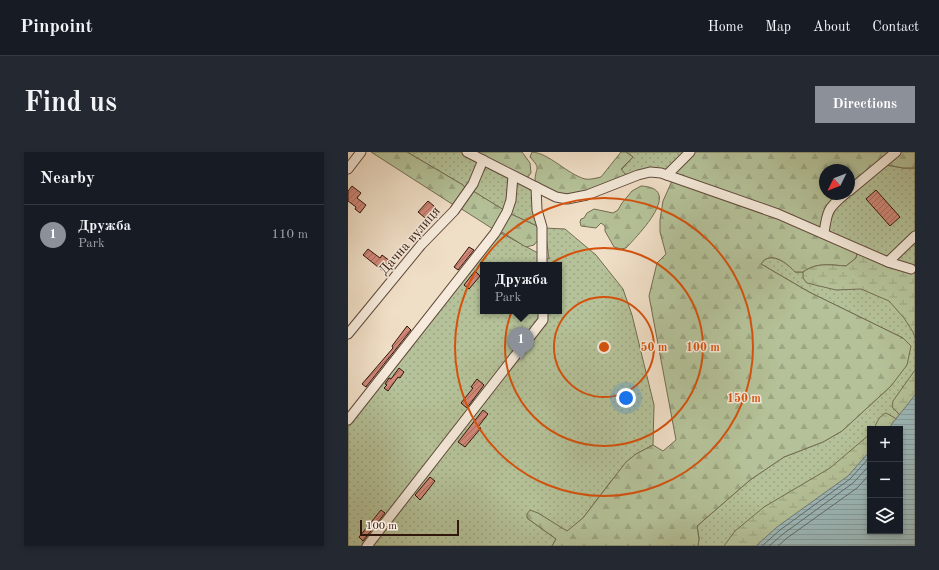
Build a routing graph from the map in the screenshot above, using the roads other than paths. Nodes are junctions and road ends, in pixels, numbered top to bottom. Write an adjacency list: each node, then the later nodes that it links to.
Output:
1 (361, 152): 6 (street)
2 (468, 152): 5 (street)
3 (689, 152): 7 (street)
4 (896, 152): 9 (street)
5 (484, 160): 8 (street); 18 (street, Дачна вулиця)
6 (348, 169)
7 (667, 175): 10 (street); 12 (street)
8 (513, 176): 10 (street); 19 (street)
9 (855, 186)
10 (536, 187): 14 (street)
11 (838, 200): 12 (street)
12 (824, 233): 15 (street)
13 (915, 236): 15 (street)
14 (542, 262)
15 (888, 262): 16 (street)
16 (911, 269)
17 (543, 314): 20 (street)
18 (348, 334)
19 (348, 420)
20 (367, 546)

